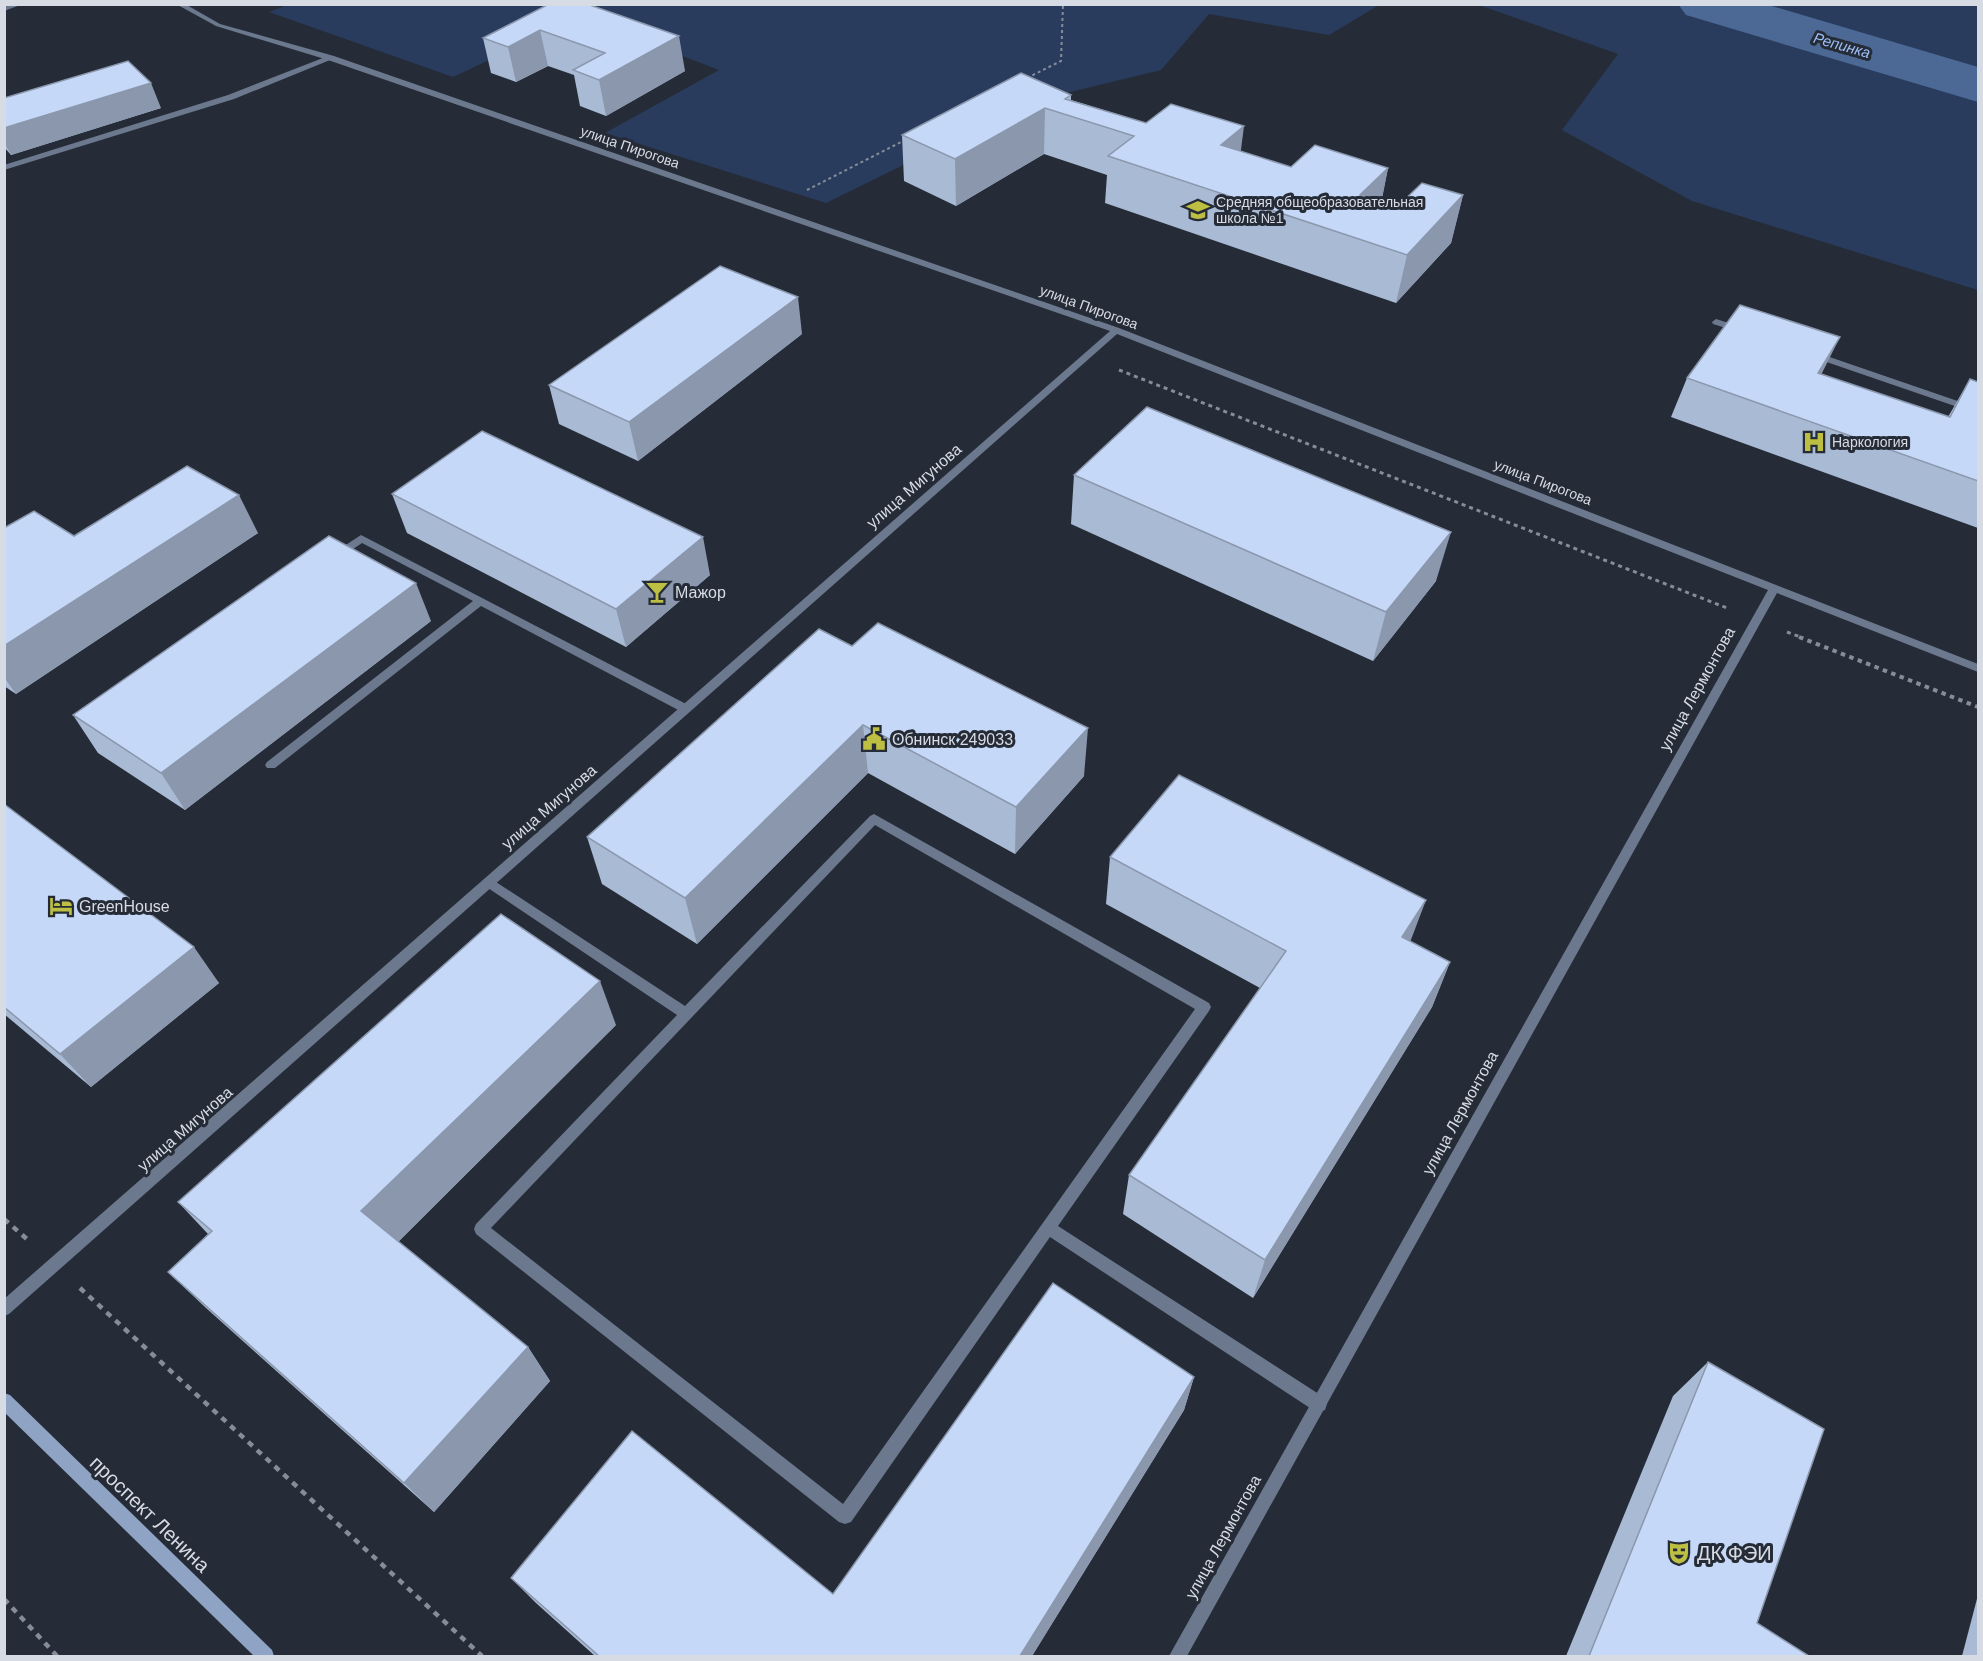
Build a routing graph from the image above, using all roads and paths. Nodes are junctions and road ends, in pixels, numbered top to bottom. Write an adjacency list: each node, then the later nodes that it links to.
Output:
1 (21, 4): 4 (street)
2 (179, 4): 5 (street, улица Пирогова)
3 (1063, 4): 6 (path)
4 (4, 9)
5 (331, 58): 8 (street); 9 (street, улица Пирогова)
6 (1019, 82)
7 (905, 140): 9 (path)
8 (4, 168)
9 (769, 209): 11 (street, улица Пирогова)
10 (1716, 322): 12 (street)
11 (1116, 330): 14 (street, улица Мигунова); 17 (street, улица Пирогова)
12 (1749, 333)
13 (1804, 352): 15 (street)
14 (1086, 357): 19 (path); 22 (street, улица Мигунова)
15 (1978, 411)
16 (323, 565): 18 (street)
17 (1775, 587): 19 (street, улица Лермонтова); 20 (street, улица Пирогова)
18 (480, 601): 22 (street); 23 (street)
19 (1756, 620): 21 (path); 31 (street, улица Лермонтова)
20 (1978, 668)
21 (1978, 707)
22 (686, 709): 24 (street, улица Мигунова)
23 (271, 765)
24 (489, 883): 25 (street); 28 (street, улица Мигунова)
25 (686, 1014): 27 (street); 27 (street)
26 (4, 1219): 28 (path)
27 (1048, 1228): 31 (street)
28 (55, 1265): 29 (street, улица Мигунова); 35 (path)
29 (4, 1309)
30 (4, 1401): 34 (main road, проспект Ленина)
31 (1319, 1404): 36 (street, улица Лермонтова)
32 (4, 1599): 33 (path)
33 (57, 1656)
34 (266, 1656)
35 (482, 1656)
36 (1178, 1656)

